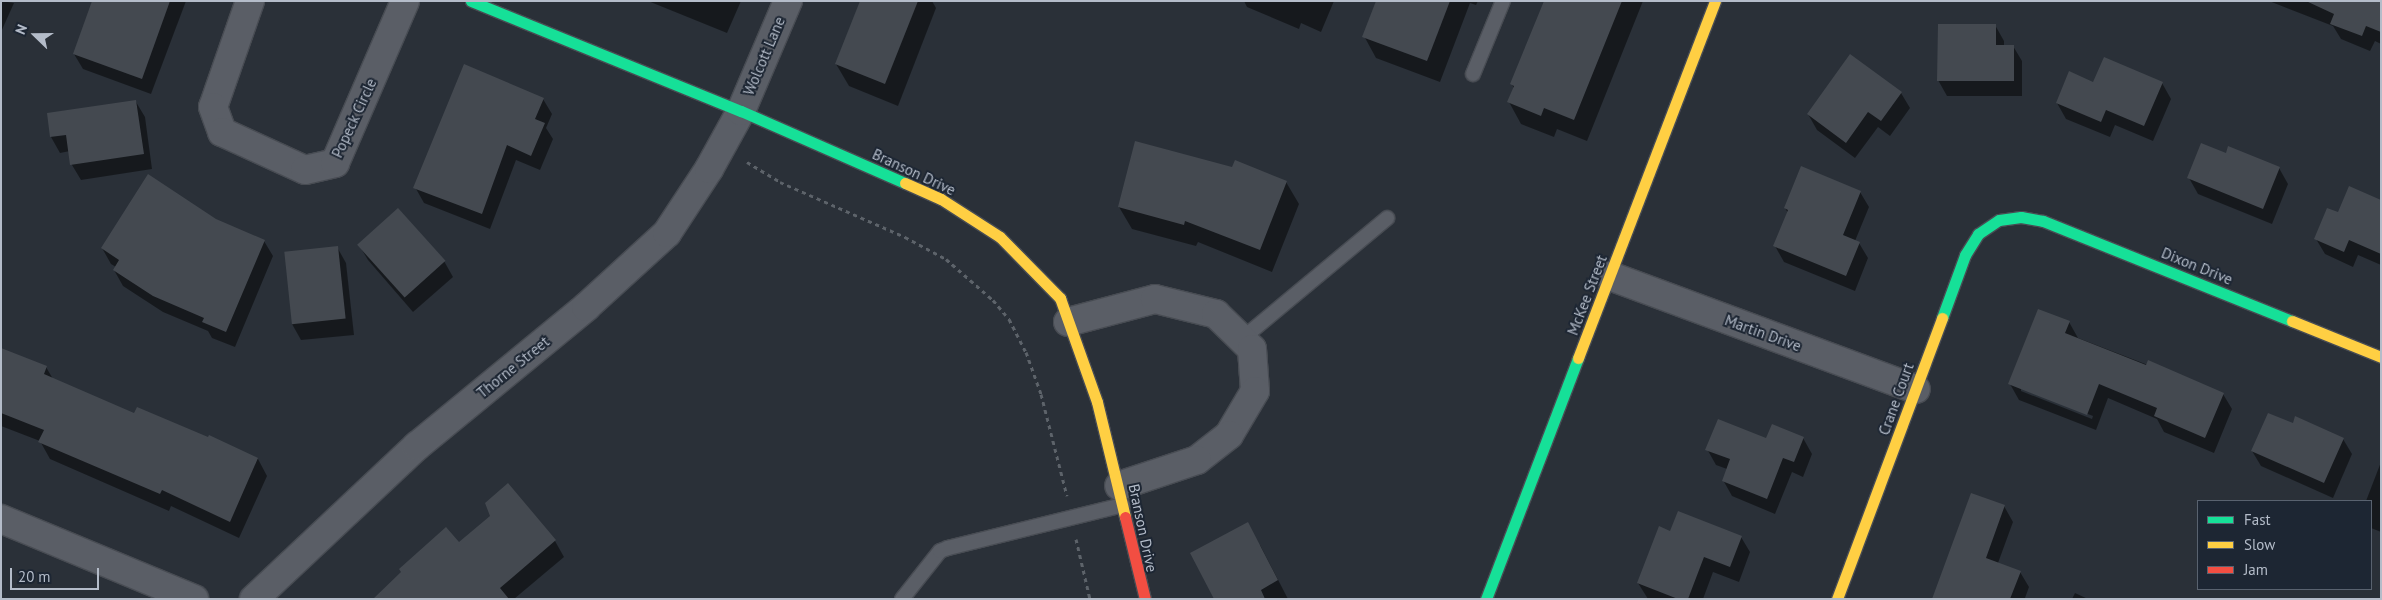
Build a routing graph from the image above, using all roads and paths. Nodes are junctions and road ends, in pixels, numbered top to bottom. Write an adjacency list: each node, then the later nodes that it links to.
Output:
1 (250, 1): 2 (street, Popeck Circle)
2 (405, 1)
3 (471, 1): 8 (street, Branson Drive)
4 (788, 1): 8 (street, Wolcott Lane)
5 (1504, 1): 7 (lane)
6 (1715, 1): 12 (street, McKee Street)
7 (1473, 74)
8 (741, 111): 13 (street, Branson Drive); 21 (street, Thorne Street)
9 (746, 161): 18 (path)
10 (1387, 218): 14 (lane)
11 (1999, 220): 15 (street, Dixon Drive); 16 (street, Crane Court)
12 (1610, 276): 16 (street, Martin Drive); 25 (street, McKee Street)
13 (1068, 322): 14 (street); 17 (street, Branson Drive)
14 (1242, 340): 17 (street)
15 (2381, 356)
16 (1916, 389): 26 (street, Crane Court)
17 (1121, 496): 18 (lane); 24 (street, Branson Drive)
18 (1071, 518): 22 (lane); 23 (path)
19 (1, 519): 20 (street)
20 (194, 599)
21 (254, 599)
22 (902, 599)
23 (1090, 599)
24 (1145, 599)
25 (1486, 599)
26 (1837, 599)

